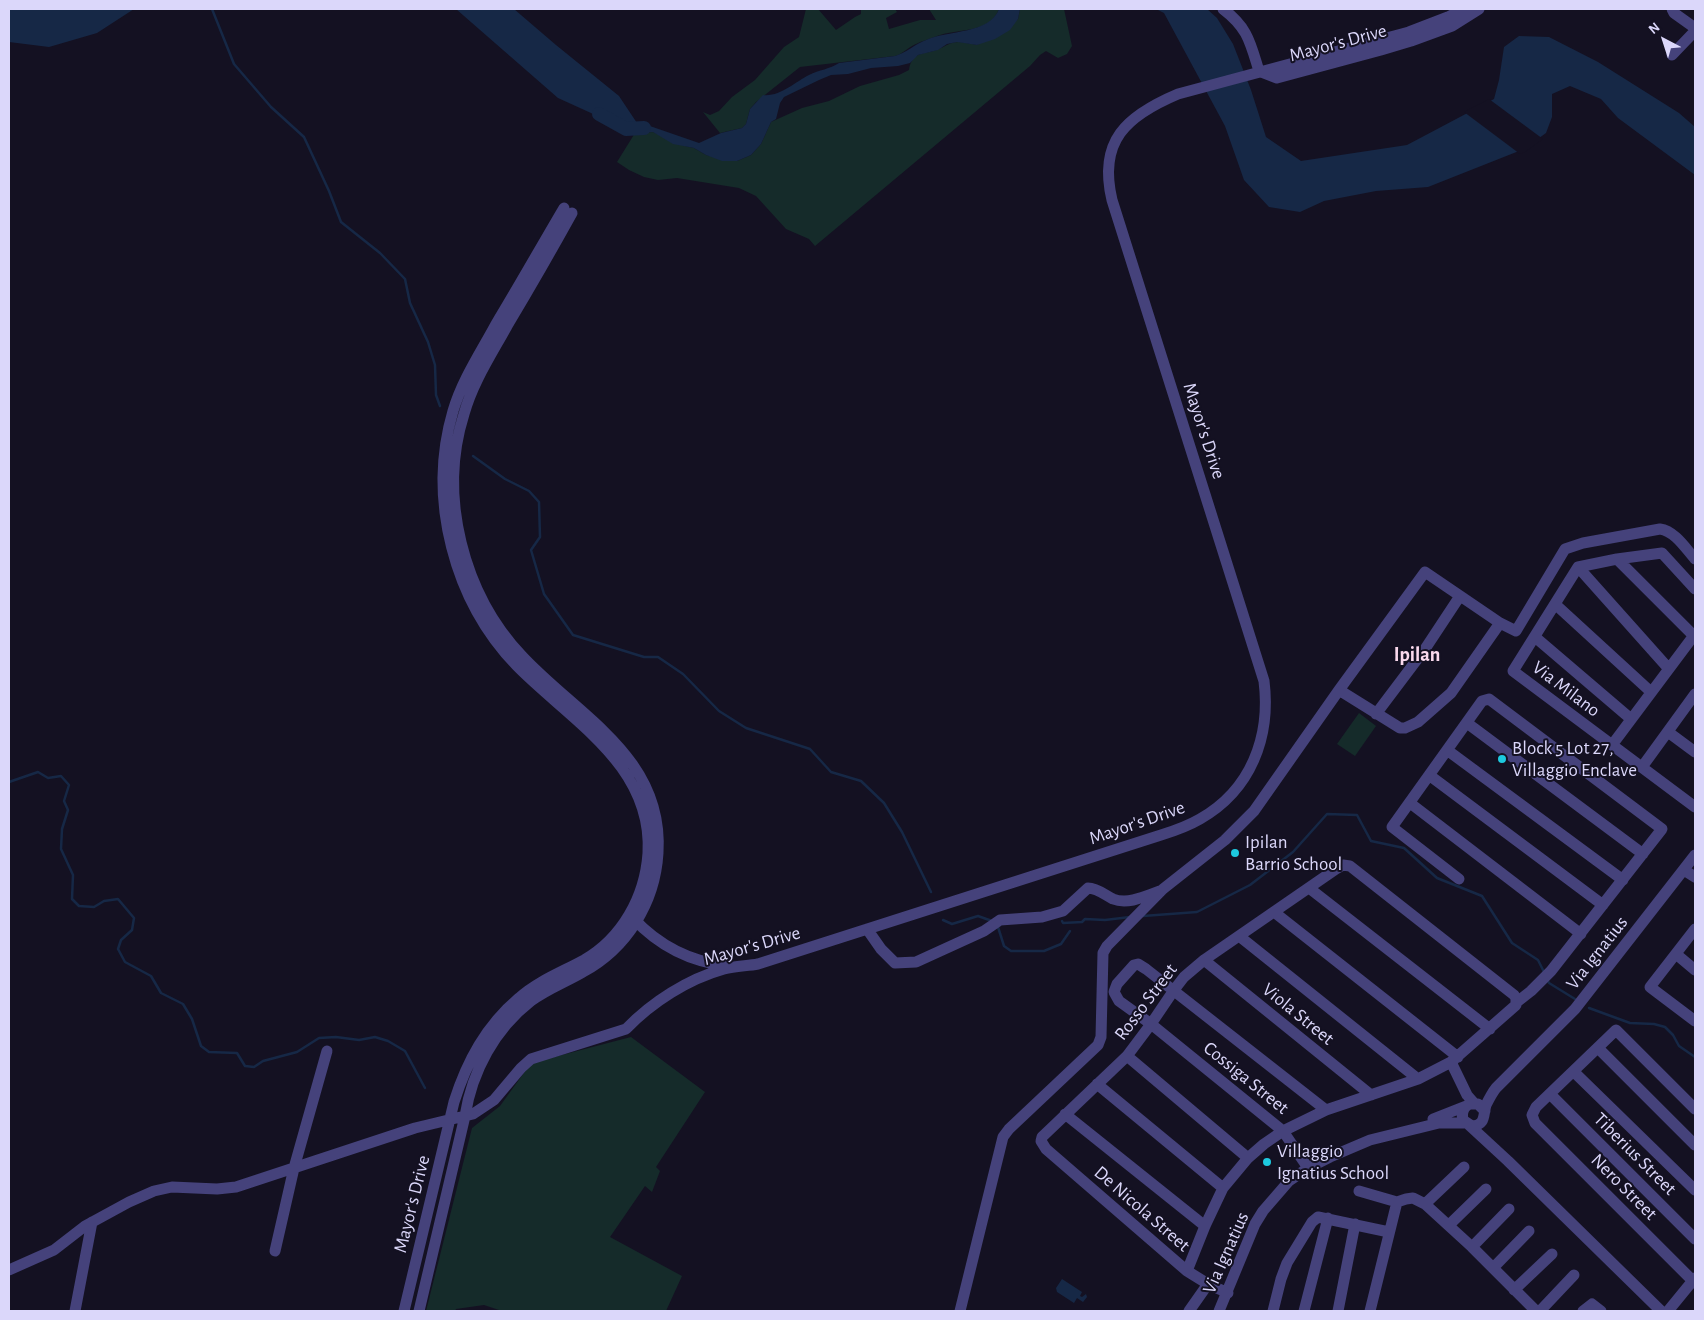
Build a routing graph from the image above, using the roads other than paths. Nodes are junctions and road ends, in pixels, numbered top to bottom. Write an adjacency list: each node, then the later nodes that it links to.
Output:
1 (1223, 9): 8 (street)
2 (1463, 9): 6 (street, Mayor's Drive)
3 (1479, 9): 6 (street, Mayor's Drive)
4 (1672, 9): 5 (street)
5 (1695, 29): 7 (street)
6 (1423, 32): 8 (street, Mayor's Drive)
7 (1672, 55)
8 (1256, 72): 45 (street, Mayor's Drive)
9 (568, 211): 44 (street)
10 (1616, 559): 12 (street); 13 (street); 17 (street)
11 (1695, 559): 16 (street)
12 (1578, 567): 15 (street); 19 (street)
13 (1695, 589)
14 (1460, 596): 16 (street); 20 (street); 23 (street)
15 (1555, 604): 18 (street); 21 (street)
16 (1500, 623): 23 (street)
17 (1694, 635): 19 (street)
18 (1534, 637): 24 (street); 27 (street, Via Milano)
19 (1669, 669): 21 (street)
20 (1339, 690): 23 (street); 41 (street)
21 (1651, 692): 24 (street)
22 (1695, 694): 26 (street)
23 (1376, 714)
24 (1631, 719): 27 (street)
25 (1466, 723): 28 (street); 34 (street); 34 (street)
26 (1668, 732): 29 (street); 30 (street)
27 (1612, 745): 30 (street, Via Milano)
28 (1447, 750): 31 (street); 39 (street)
29 (1695, 752)
30 (1642, 767): 33 (street, Via Milano)
31 (1429, 775): 32 (street); 42 (street)
32 (1410, 803): 37 (street); 47 (street)
33 (1695, 807)
34 (1643, 854): 39 (street)
35 (1695, 855): 36 (street, Via Ignatius)
36 (1684, 870): 38 (street); 62 (street, Via Ignatius)
37 (1459, 878)
38 (1695, 878)
39 (1623, 880): 42 (street)
40 (1309, 888): 43 (street, Rosso Street); 54 (street, Rosso Street); 57 (street)
41 (1164, 889): 45 (street); 114 (street)
42 (1603, 905): 47 (street)
43 (1274, 912): 48 (street, Rosso Street); 61 (street)
44 (633, 918): 51 (street); 73 (street); 74 (street)
45 (867, 929): 51 (street, Mayor's Drive)
46 (1695, 929): 49 (street)
47 (1581, 934): 54 (street)
48 (1239, 936): 50 (street, Rosso Street); 64 (street)
49 (1676, 954): 52 (street); 55 (street)
50 (1204, 960): 53 (street, Rosso Street); 67 (street, Viola Street)
51 (734, 967): 73 (street, Mayor's Drive)
52 (1695, 970)
53 (1174, 990): 56 (street, Rosso Street); 56 (street, Cossiga Street); 70 (street)
54 (1517, 1002): 57 (street)
55 (1695, 1020)
56 (1151, 1024): 60 (street, Rosso Street); 76 (street, Cossiga Street)
57 (1490, 1029): 61 (street)
58 (1598, 1048): 63 (street); 69 (street); 79 (street)
59 (327, 1051): 83 (street)
60 (1127, 1056): 65 (street, Rosso Street); 80 (street)
61 (1455, 1060): 64 (street); 68 (street)
62 (1517, 1066): 68 (street, Via Ignatius); 72 (street, Via Ignatius)
63 (1574, 1072): 66 (street); 87 (street)
64 (1418, 1078): 67 (street)
65 (1097, 1084): 71 (street, Rosso Street); 85 (street)
66 (1550, 1094): 99 (street, Tiberius Street); 107 (street, Nero Street)
67 (1371, 1095): 70 (street)
68 (1470, 1102): 72 (street); 75 (street); 77 (street, Via Ignatius)
69 (1695, 1109)
70 (1326, 1110): 76 (street)
71 (1065, 1114): 78 (street, Rosso Street); 96 (street)
72 (1484, 1115): 75 (street); 81 (street)
73 (465, 1116): 74 (street, Mayor's Drive); 113 (street, Mayor's Drive)
74 (450, 1120): 83 (street); 112 (street, Mayor's Drive)
75 (1467, 1124): 77 (street, Via Ignatius); 81 (street)
76 (1284, 1131): 80 (street); 84 (street, Cossiga Street)
77 (1392, 1135): 84 (street, Via Ignatius)
78 (1041, 1141): 105 (street, De Nicola Street)
79 (1695, 1145)
80 (1248, 1158): 85 (street)
81 (1508, 1161): 125 (street)
82 (1464, 1167): 90 (street)
83 (294, 1168): 93 (street); 101 (street)
84 (1308, 1168): 110 (street, Via Ignatius)
85 (1223, 1188): 96 (street)
86 (1486, 1189): 95 (street)
87 (1695, 1190)
88 (1359, 1191): 89 (street)
89 (1397, 1202): 90 (street); 97 (street)
90 (1425, 1204): 95 (street)
91 (1509, 1209): 100 (street)
92 (1328, 1218): 94 (street); 117 (street); 118 (street)
93 (92, 1222): 104 (street); 111 (street)
94 (1355, 1224): 97 (street); 119 (street)
95 (1449, 1225): 100 (street)
96 (1205, 1226): 105 (street)
97 (1389, 1232): 120 (street)
98 (1529, 1232): 103 (street)
99 (1695, 1239)
100 (1472, 1247): 103 (street)
101 (275, 1251)
102 (1552, 1254): 109 (street)
103 (1493, 1268): 109 (street)
104 (9, 1270)
105 (1187, 1271): 108 (street, De Nicola Street)
106 (1574, 1275): 122 (street)
107 (1694, 1281): 126 (street)
108 (1208, 1284): 110 (street, De Nicola Street); 115 (street)
109 (1514, 1290): 121 (street)
110 (1228, 1293): 116 (street, Via Ignatius)
111 (75, 1311)
112 (404, 1311)
113 (419, 1311)
114 (960, 1311)
115 (1189, 1311)
116 (1219, 1311)
117 (1273, 1311)
118 (1304, 1311)
119 (1338, 1311)
120 (1370, 1311)
121 (1536, 1311)
122 (1540, 1311)
123 (1583, 1311): 124 (street)
124 (1601, 1311)
125 (1660, 1311)
126 (1668, 1311)

